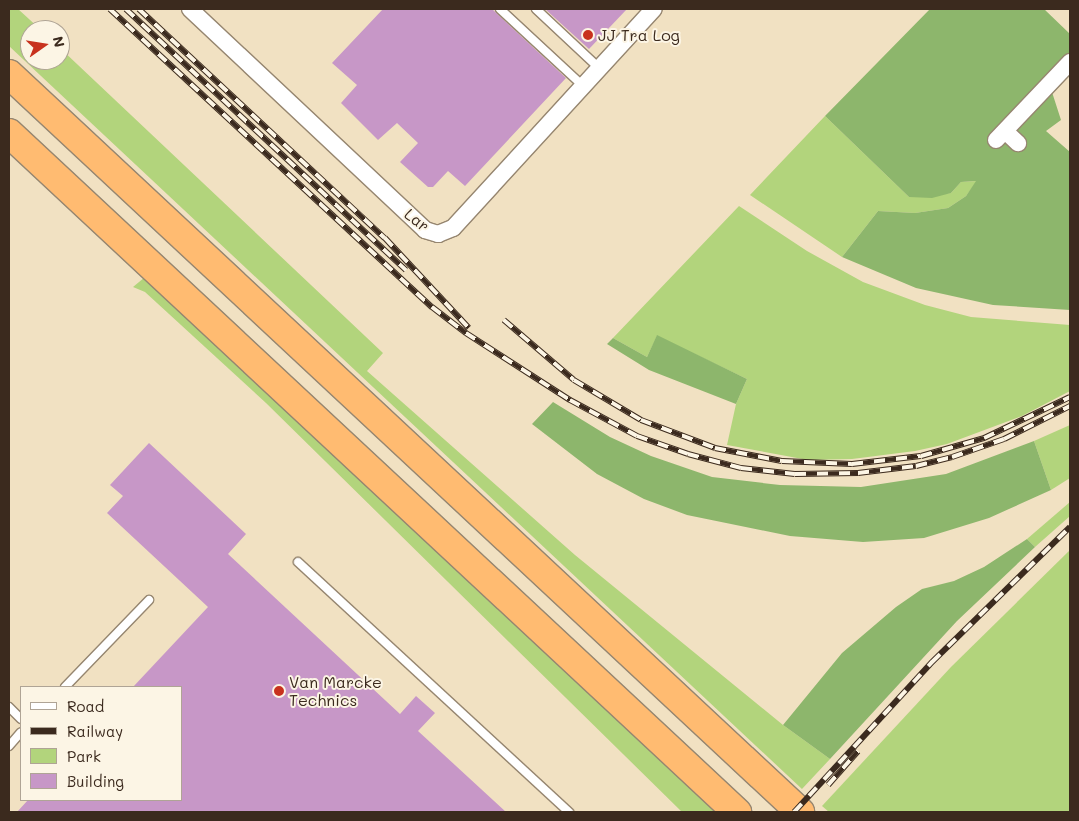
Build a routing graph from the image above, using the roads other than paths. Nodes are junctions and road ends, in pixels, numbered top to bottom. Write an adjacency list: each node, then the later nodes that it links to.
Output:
1 (190, 9): 8 (street, Lar)
2 (500, 9): 8 (lane)
3 (536, 9): 6 (lane)
4 (654, 9): 6 (street, Lar)
5 (1070, 62): 10 (street)
6 (599, 68): 8 (street, Lar)
7 (9, 74): 20 (highway)
8 (582, 86)
9 (9, 133): 19 (highway)
10 (1018, 143)
11 (298, 562): 18 (lane)
12 (149, 600): 13 (lane)
13 (66, 686)
14 (9, 707): 15 (lane)
15 (20, 718)
16 (20, 733): 17 (lane)
17 (9, 746)
18 (569, 812)
19 (737, 812)
20 (800, 812)

